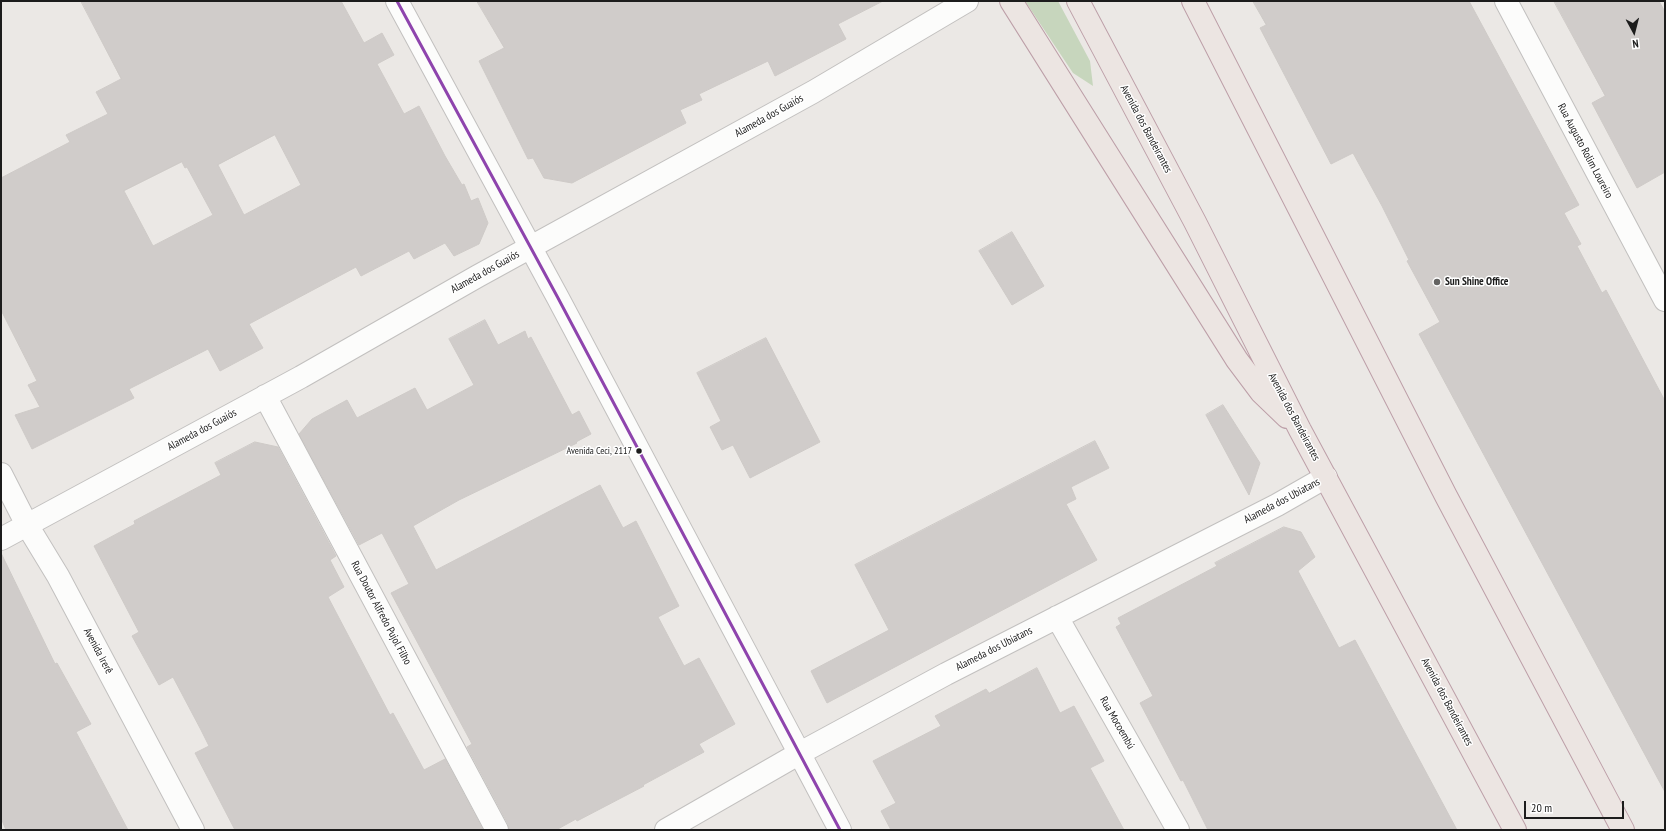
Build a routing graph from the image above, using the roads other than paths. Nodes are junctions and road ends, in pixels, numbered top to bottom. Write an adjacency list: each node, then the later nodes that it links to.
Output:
1 (397, 1): 7 (street)
2 (966, 1): 7 (street, Alameda dos Guaiós)
3 (1011, 1): 10 (highway)
4 (1078, 1): 10 (highway, Avenida dos Bandeirantes)
5 (1193, 1): 23 (highway)
6 (1506, 1): 8 (street, Rua Augusto Rolim Loureiro)
7 (530, 248): 9 (street, Alameda dos Guaiós); 16 (street)
8 (1665, 300)
9 (265, 396): 13 (street, Alameda dos Guaiós); 18 (street, Rua Doutor Alfredo Pujol Filho)
10 (1300, 430): 12 (highway, Avenida dos Bandeirantes)
11 (1, 474): 13 (street, Avenida Irerê)
12 (1326, 477): 15 (street, Alameda dos Ubiatans); 22 (highway, Avenida dos Bandeirantes)
13 (27, 525): 14 (street, Alameda dos Guaiós); 17 (street, Avenida Irerê)
14 (1, 539)
15 (1057, 617): 16 (street, Alameda dos Ubiatans); 21 (street, Rua Mocoembú)
16 (800, 753): 19 (street, Alameda dos Ubiatans); 20 (street)
17 (193, 830)
18 (497, 830)
19 (666, 830)
20 (840, 830)
21 (1178, 830)
22 (1515, 830)
23 (1623, 830)

